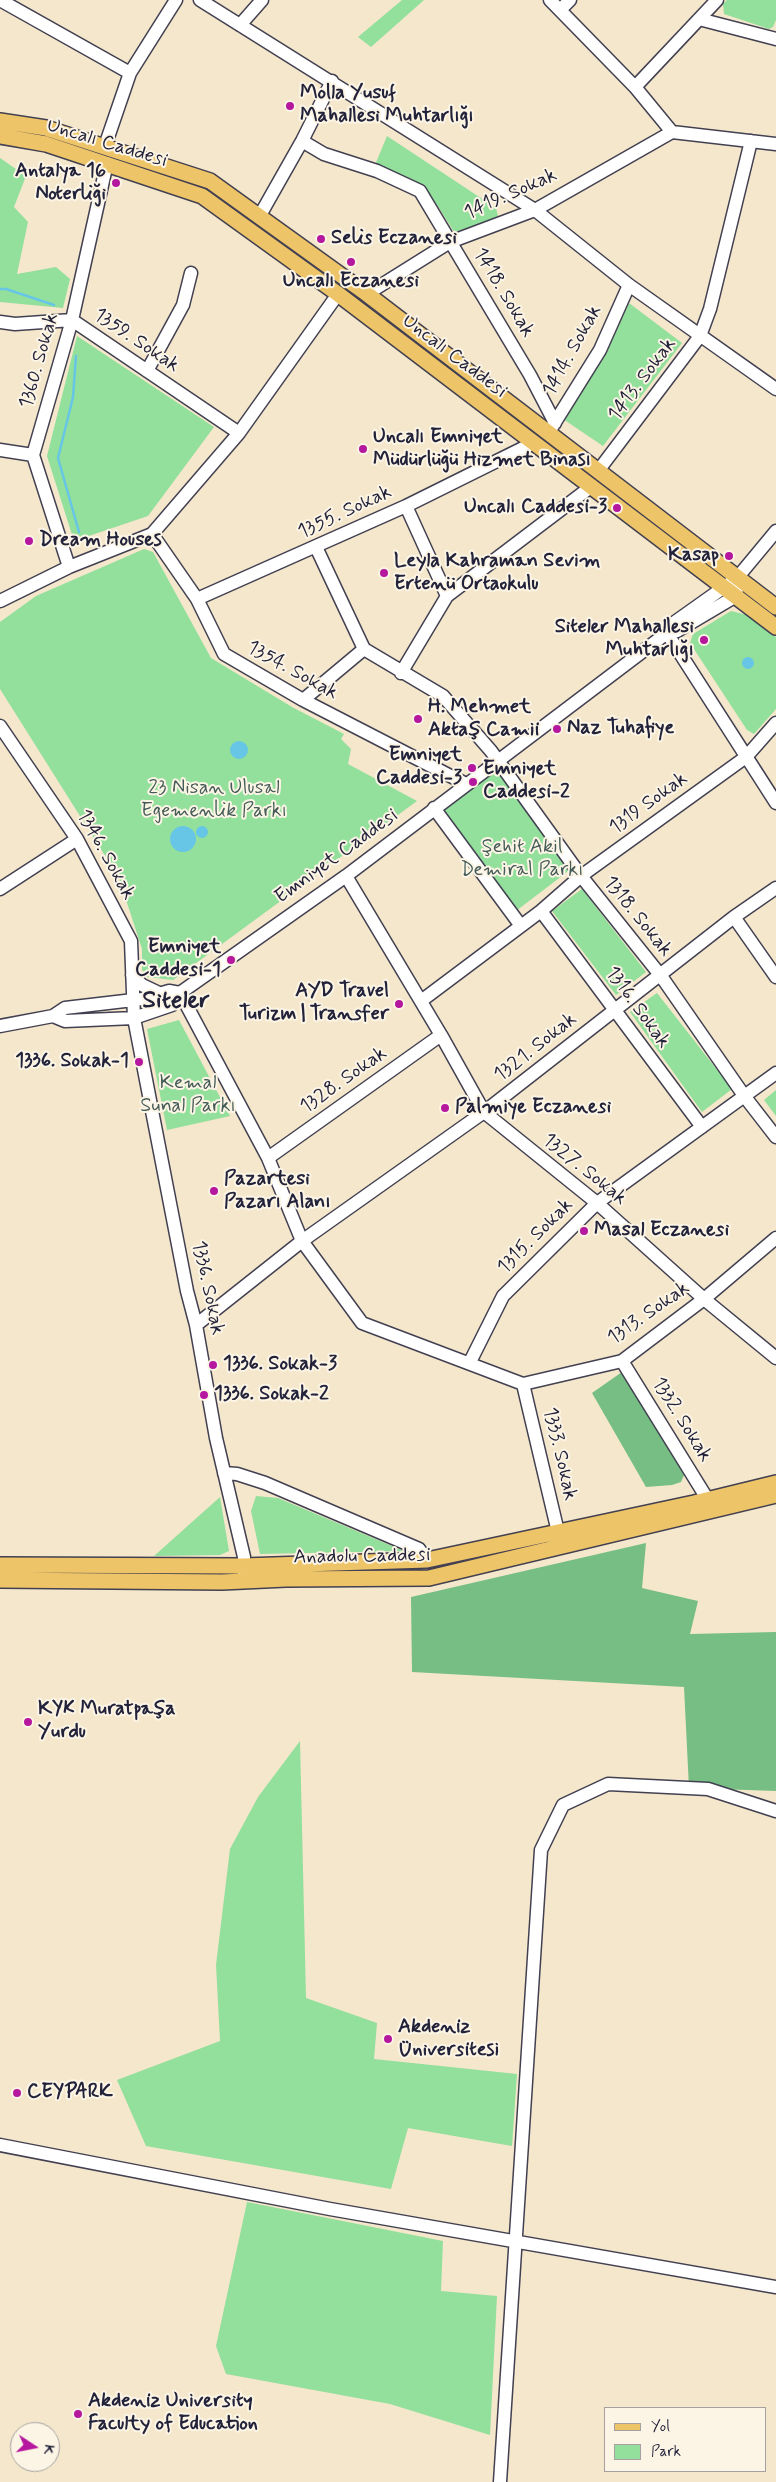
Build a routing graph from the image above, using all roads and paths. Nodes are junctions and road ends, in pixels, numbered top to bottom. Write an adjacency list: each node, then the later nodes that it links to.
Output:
1 (0, 0): 12 (street)
2 (176, 0): 12 (street)
3 (200, 0): 10 (street)
4 (262, 0): 10 (street)
5 (550, 0): 8 (street)
6 (570, 0): 8 (street)
7 (717, 0): 9 (street)
8 (560, 10): 14 (street)
9 (699, 19): 11 (street); 14 (street)
10 (240, 25): 13 (street)
11 (776, 39)
12 (130, 74): 21 (street)
13 (332, 81): 18 (street); 23 (street)
14 (635, 87): 16 (street)
15 (0, 121): 21 (main road, Uncalı Caddesi)
16 (672, 132): 19 (street); 23 (street, 1419. Sokak)
17 (0, 136): 22 (main road, Uncalı Caddesi)
18 (302, 141): 24 (street); 25 (street, 1418. Sokak)
19 (751, 141): 20 (street); 32 (street, 1413. Sokak)
20 (776, 144)
21 (106, 146): 24 (main road, Uncalı Caddesi)
22 (107, 163): 28 (main road, Uncalı Caddesi); 30 (street, 1360. Sokak)
23 (535, 210): 25 (street, 1419. Sokak); 27 (street)
24 (259, 217): 29 (main road, Uncalı Caddesi)
25 (450, 242): 29 (street, 1419. Sokak); 35 (street, 1418. Sokak)
26 (192, 273): 33 (street)
27 (629, 285): 32 (street); 35 (street, 1414. Sokak)
28 (338, 294): 36 (street); 37 (main road, Uncalı Caddesi)
29 (367, 294): 35 (main road, Uncalı Caddesi)
30 (72, 320): 31 (street, 1359. Sokak); 33 (street, 1359. Sokak); 39 (street, 1360. Sokak)
31 (0, 322)
32 (700, 336): 34 (street); 40 (street, 1413. Sokak)
33 (147, 371): 36 (street, 1359. Sokak)
34 (776, 389)
35 (551, 428): 40 (main road, Uncalı Caddesi)
36 (239, 433): 44 (street)
37 (533, 443): 41 (main road, Uncalı Caddesi); 42 (street, 1355. Sokak)
38 (0, 450): 39 (street)
39 (33, 455): 46 (street)
40 (598, 471): 47 (main road, Uncalı Caddesi)
41 (592, 486): 47 (main road, Uncalı Caddesi); 48 (street)
42 (406, 506): 45 (street, 1355. Sokak); 48 (street)
43 (776, 531): 47 (street, Emniyet Caddesi)
44 (152, 534): 46 (street); 49 (street, 1354. Sokak)
45 (316, 547): 49 (street, 1355. Sokak); 54 (street)
46 (69, 567): 50 (street)
47 (733, 587): 51 (main road, Uncalı Caddesi); 52 (main road, Uncalı Caddesi); 53 (street, Emniyet Caddesi)
48 (447, 596): 55 (street)
49 (196, 598): 56 (street, 1354. Sokak)
50 (0, 601)
51 (776, 607)
52 (776, 627)
53 (668, 633): 59 (street); 60 (street, Emniyet Caddesi)
54 (364, 649): 55 (street, 1318. Sokak); 56 (street)
55 (402, 673): 60 (street, 1318. Sokak)
56 (303, 700): 61 (street, 1354. Sokak)
57 (776, 723): 59 (street, 1319 Sokak)
58 (0, 726): 64 (street, 1346. Sokak)
59 (746, 757): 62 (street); 66 (street, 1319 Sokak)
60 (498, 762): 61 (street, Emniyet Caddesi); 66 (street, 1318. Sokak)
61 (466, 784): 63 (street, Emniyet Caddesi)
62 (776, 803)
63 (434, 808): 65 (street, Emniyet Caddesi); 71 (street)
64 (77, 839): 68 (street); 72 (street, 1346. Sokak)
65 (346, 876): 75 (street, Emniyet Caddesi); 78 (street, 1327. Sokak)
66 (581, 876): 69 (street, 1319 Sokak); 73 (street, 1318. Sokak)
67 (776, 888): 70 (street, 1321. Sokak)
68 (0, 889)
69 (541, 911): 71 (street, 1319 Sokak); 79 (street, 1316. Sokak)
70 (734, 917): 73 (street, 1321. Sokak); 74 (street)
71 (521, 926): 78 (street, 1319 Sokak)
72 (132, 975): 76 (street); 77 (street, 1346. Sokak)
73 (661, 976): 79 (street, 1321. Sokak); 85 (street, 1318. Sokak)
74 (776, 977)
75 (180, 993): 76 (street); 81 (street, Emniyet Caddesi); 89 (street)
76 (161, 994): 77 (street)
77 (133, 1000): 80 (street); 81 (street, 1346. Sokak)
78 (421, 1001): 83 (street, 1327. Sokak)
79 (616, 1009): 86 (street, 1321. Sokak); 87 (street, 1316. Sokak)
80 (53, 1016): 81 (street, Emniyet Caddesi); 82 (street, Emniyet Caddesi)
81 (134, 1018): 94 (street, 1336. Sokak)
82 (0, 1026)
83 (441, 1035): 86 (street, 1327. Sokak); 89 (street, 1328. Sokak)
84 (776, 1073): 85 (street, 1315. Sokak)
85 (745, 1097): 87 (street, 1315. Sokak); 88 (street, 1318. Sokak)
86 (484, 1112): 90 (street, 1327. Sokak); 92 (street, 1321. Sokak)
87 (702, 1128): 90 (street, 1315. Sokak)
88 (776, 1137)
89 (268, 1158): 92 (street)
90 (597, 1203): 93 (street, 1327. Sokak); 97 (street, 1315. Sokak)
91 (776, 1238): 93 (street, 1313. Sokak)
92 (302, 1241): 94 (street, 1321. Sokak); 97 (street)
93 (704, 1299): 95 (street, 1327. Sokak); 96 (street, 1313. Sokak)
94 (196, 1325): 99 (street, 1336. Sokak)
95 (776, 1358)
96 (622, 1361): 98 (street, 1313. Sokak); 102 (street, 1332. Sokak)
97 (470, 1362): 98 (street)
98 (523, 1384): 103 (street, 1333. Sokak)
99 (224, 1473): 104 (street); 106 (street, 1336. Sokak)
100 (776, 1483): 102 (main road, Anadolu Caddesi)
101 (776, 1495): 108 (main road, Anadolu Caddesi)
102 (708, 1500): 103 (main road, Anadolu Caddesi)
103 (558, 1532): 104 (main road, Anadolu Caddesi)
104 (427, 1560): 106 (main road, Anadolu Caddesi)
105 (0, 1565): 106 (main road, Anadolu Caddesi)
106 (243, 1566): 108 (street, 1336. Sokak)
107 (0, 1580): 108 (main road, Anadolu Caddesi)
108 (244, 1582)
109 (776, 1811): 111 (street)
110 (0, 2145): 111 (street)
111 (517, 2242): 112 (street); 113 (street)
112 (776, 2287)
113 (500, 2482)

